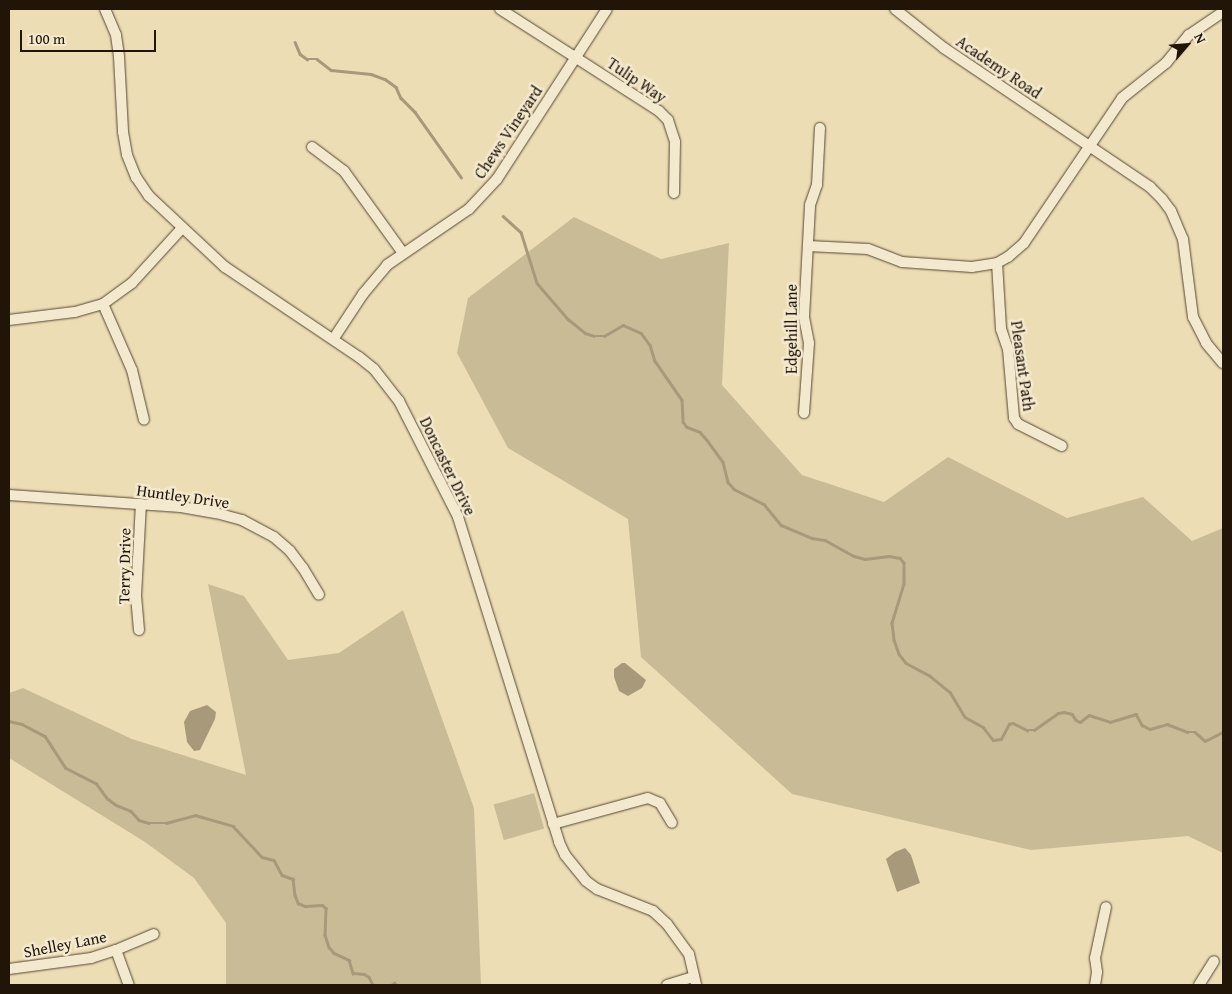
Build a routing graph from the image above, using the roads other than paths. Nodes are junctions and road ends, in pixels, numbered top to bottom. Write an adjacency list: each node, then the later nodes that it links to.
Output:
1 (105, 9): 11 (street, Doncaster Drive)
2 (500, 9): 6 (street, Tulip Way)
3 (607, 9): 6 (street, Chews Vineyard)
4 (894, 9): 8 (street, Academy Road)
5 (1223, 12): 8 (street)
6 (575, 58): 10 (street, Tulip Way); 13 (street, Chews Vineyard)
7 (820, 128): 12 (street, Edgehill Lane)
8 (1090, 146): 14 (street); 18 (street, Academy Road)
9 (312, 147): 13 (street)
10 (674, 194)
11 (182, 228): 15 (street); 17 (street, Doncaster Drive)
12 (808, 246): 14 (street); 19 (street, Edgehill Lane)
13 (403, 253): 17 (street, Chews Vineyard)
14 (997, 263): 21 (street, Pleasant Path)
15 (103, 304): 16 (street); 20 (street)
16 (9, 320)
17 (334, 338): 27 (street, Doncaster Drive)
18 (1223, 363)
19 (804, 413)
20 (144, 420)
21 (1062, 446)
22 (9, 495): 23 (street, Huntley Drive)
23 (141, 504): 24 (street, Huntley Drive); 25 (street, Terry Drive)
24 (319, 595)
25 (139, 630)
26 (672, 823): 27 (street)
27 (553, 824): 33 (street, Doncaster Drive)
28 (1106, 907): 36 (street)
29 (154, 934): 30 (street, Shelley Lane)
30 (116, 950): 32 (street, Shelley Lane); 34 (street)
31 (1214, 961): 37 (street)
32 (9, 969)
33 (695, 981): 35 (street)
34 (129, 985)
35 (668, 985)
36 (1095, 985)
37 (1199, 985)

